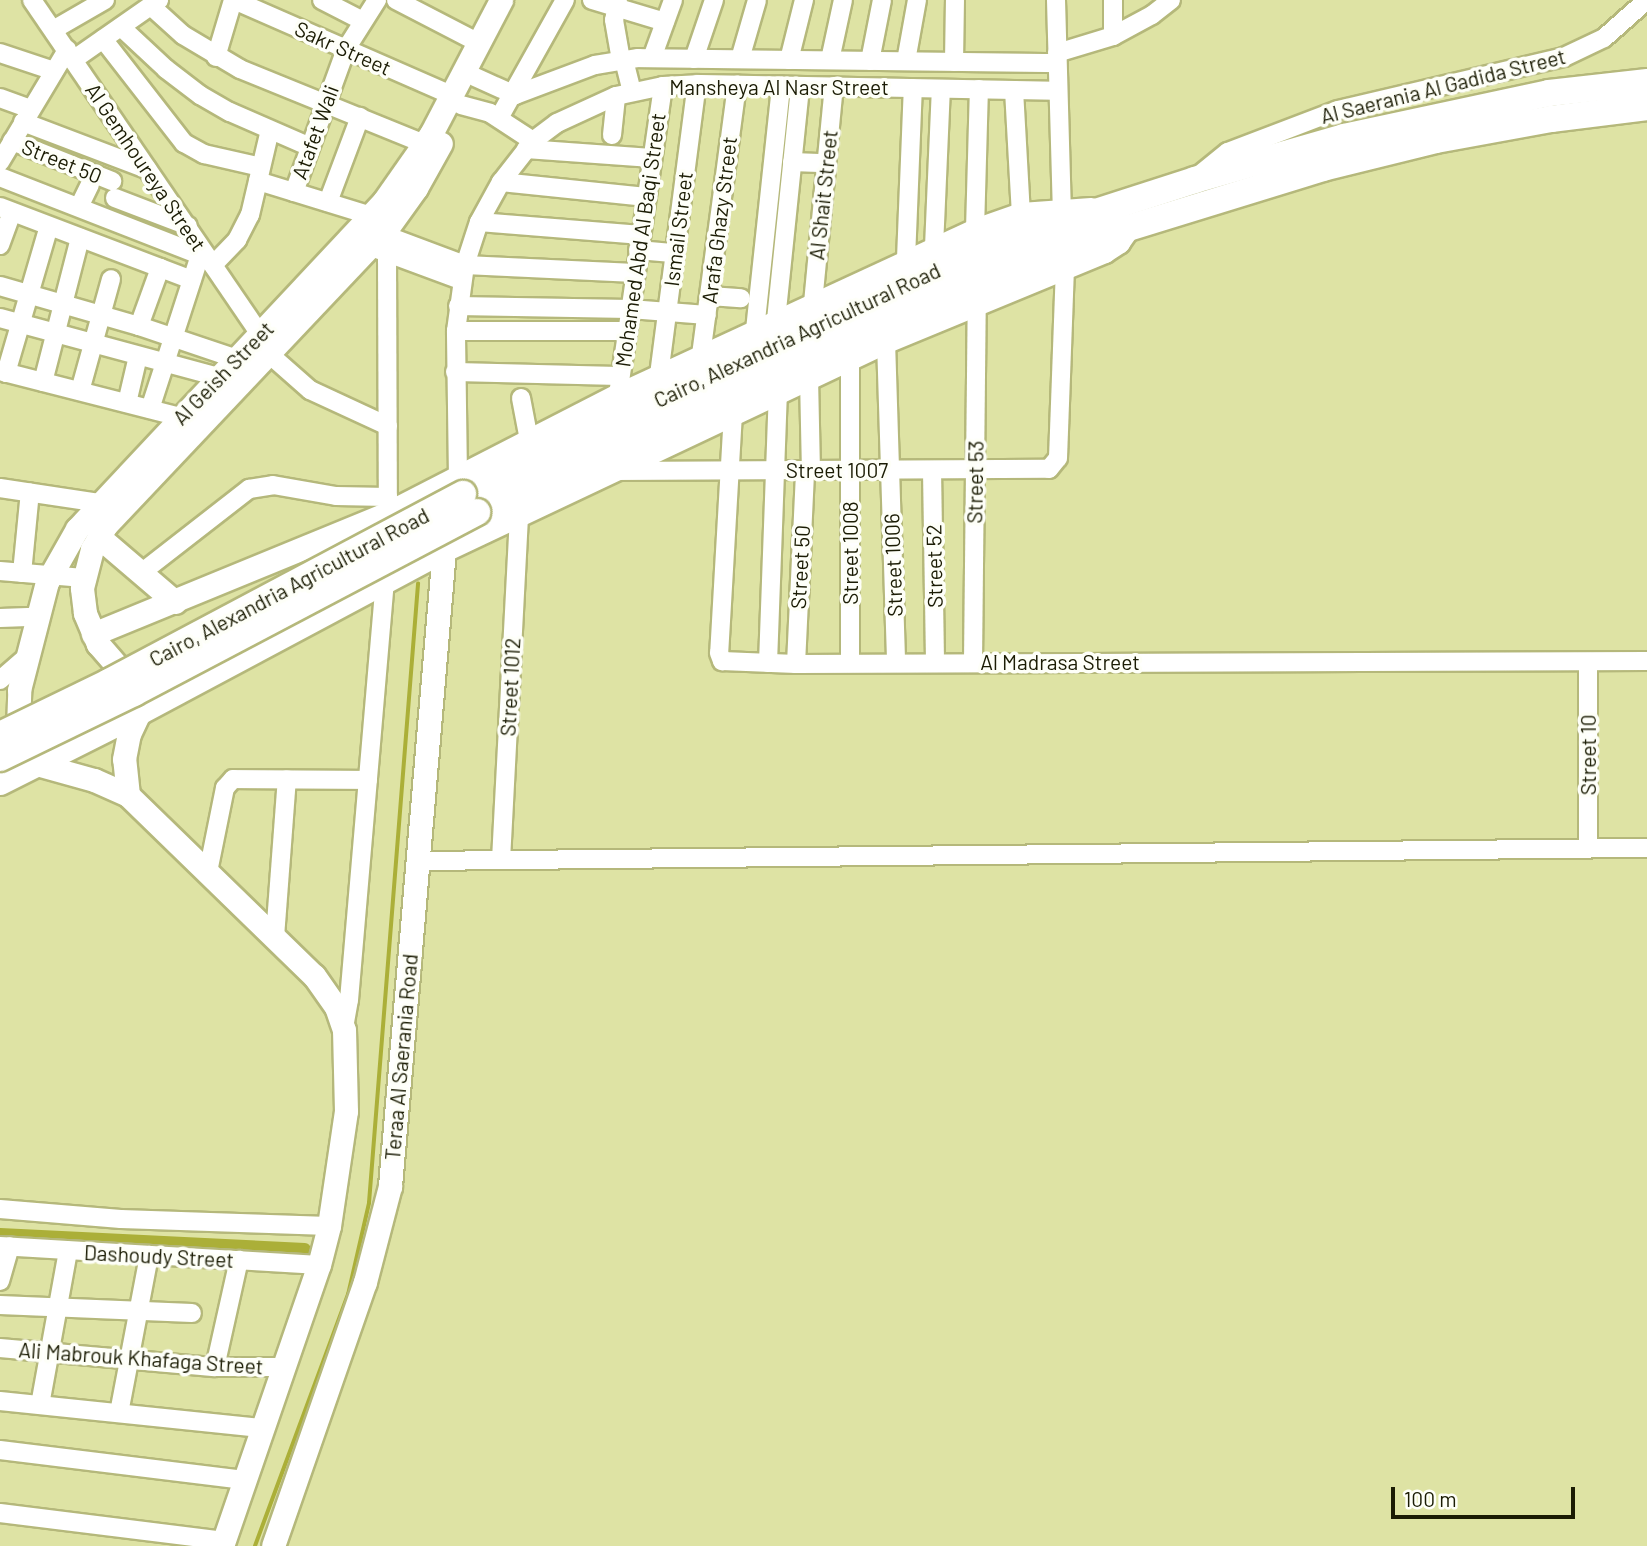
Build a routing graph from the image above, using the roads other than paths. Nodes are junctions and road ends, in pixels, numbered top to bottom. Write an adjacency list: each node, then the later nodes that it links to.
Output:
1 (32, 0): 29 (street, Al Gemhoureya Street)
2 (105, 0): 29 (street)
3 (234, 0): 33 (street, Sakr Street); 36 (street)
4 (321, 0): 26 (street)
5 (377, 0): 26 (street, Atafet Wali)
6 (396, 0): 32 (street)
7 (501, 0): 32 (main road, Al Geish Street)
8 (516, 0): 48 (main road, Al Geish Street)
9 (565, 0): 62 (street)
10 (592, 0): 24 (street)
11 (673, 0): 27 (street, Mohamed Abd Al Baqi Street)
12 (714, 0): 39 (street)
13 (757, 0): 41 (street)
14 (804, 0): 42 (street)
15 (843, 0): 43 (street)
16 (882, 0): 44 (street)
17 (917, 0): 45 (street)
18 (955, 0): 46 (street)
19 (1056, 0): 37 (street)
20 (1113, 0): 30 (street)
21 (1171, 0): 25 (street, Mansheya Al Nasr Street)
22 (1647, 0): 82 (street, Al Saerania Al Gadida Street)
23 (155, 3): 28 (street); 36 (street)
24 (617, 4): 27 (street); 40 (street)
25 (1152, 7): 30 (street, Mansheya Al Nasr Street)
26 (363, 21): 33 (street, Atafet Wali)
27 (665, 22): 38 (street, Mohamed Abd Al Baqi Street)
28 (121, 27): 31 (street); 70 (street)
29 (53, 30): 35 (street, Al Gemhoureya Street)
30 (1113, 36): 37 (street, Mansheya Al Nasr Street)
31 (103, 39): 35 (street); 80 (street)
32 (479, 43): 48 (main road, Al Geish Street)
33 (345, 49): 64 (street, Sakr Street); 65 (street, Atafet Wali)
34 (0, 53): 47 (street)
35 (70, 55): 47 (street); 79 (street, Al Gemhoureya Street)
36 (216, 57): 65 (street)
37 (1057, 58): 46 (street, Mansheya Al Nasr Street); 60 (street)
38 (657, 59): 39 (street, Mansheya Al Nasr Street); 40 (street, Mansheya Al Nasr Street); 53 (street, Mohamed Abd Al Baqi Street)
39 (694, 59): 41 (street, Mansheya Al Nasr Street)
40 (622, 60): 61 (street); 62 (street, Mansheya Al Nasr Street)
41 (740, 60): 42 (street, Mansheya Al Nasr Street)
42 (789, 60): 43 (street, Mansheya Al Nasr Street)
43 (830, 60): 44 (street, Mansheya Al Nasr Street)
44 (870, 61): 45 (street, Mansheya Al Nasr Street)
45 (906, 61): 46 (street, Mansheya Al Nasr Street)
46 (954, 62)
47 (54, 71): 67 (street)
48 (470, 75): 62 (street); 64 (main road, Al Geish Street)
49 (1647, 82): 82 (highway, Cairo, Alexandria Agricultural Road)
50 (697, 84): 51 (street, Mansheya Al Nasr Street); 53 (street, Mansheya Al Nasr Street); 103 (street, Ismail Street)
51 (737, 84): 52 (street, Mansheya Al Nasr Street); 114 (street, Arafa Ghazy Street)
52 (781, 85): 54 (street, Mansheya Al Nasr Street); 128 (street)
53 (660, 86): 61 (street, Mansheya Al Nasr Street); 76 (street, Mohamed Abd Al Baqi Street)
54 (800, 86): 55 (street, Mansheya Al Nasr Street); 77 (street)
55 (834, 86): 56 (street, Mansheya Al Nasr Street); 78 (street, Al Shait Street)
56 (913, 88): 57 (street, Mansheya Al Nasr Street); 105 (street)
57 (941, 89): 58 (street, Mansheya Al Nasr Street); 102 (street)
58 (979, 89): 59 (street, Mansheya Al Nasr Street); 97 (street)
59 (1014, 90): 60 (street, Mansheya Al Nasr Street); 92 (street)
60 (1058, 91): 90 (street)
61 (624, 94): 71 (street); 73 (street, Mansheya Al Nasr Street)
62 (512, 95): 69 (street)
63 (0, 98): 67 (street)
64 (456, 100): 69 (street, Sakr Street); 72 (main road, Al Geish Street); 99 (main road, Al Geish Street)
65 (326, 104): 68 (street); 74 (street, Atafet Wali)
66 (1647, 107): 96 (highway, Cairo, Alexandria Agricultural Road)
67 (27, 116): 75 (street); 79 (street)
68 (360, 117): 72 (street); 87 (street)
69 (499, 118): 73 (street, Sakr Street)
70 (270, 130): 74 (street); 80 (street)
71 (612, 135)
72 (425, 144): 99 (main road, Al Geish Street)
73 (529, 145): 76 (street); 83 (street, Mansheya Al Nasr Street)
74 (310, 147): 85 (street, Atafet Wali)
75 (5, 149): 95 (street, Street 50)
76 (652, 158): 86 (street, Mohamed Abd Al Baqi Street)
77 (792, 162): 78 (street); 125 (street)
78 (826, 163): 116 (street, Al Shait Street)
79 (147, 169): 95 (street, Al Gemhoureya Street)
80 (260, 174): 85 (street); 104 (street)
81 (0, 177): 88 (street)
82 (1195, 180): 91 (highway, Cairo, Alexandria Agricultural Road)
83 (501, 182): 86 (street); 93 (street, Mansheya Al Nasr Street)
84 (90, 184): 88 (street)
85 (294, 192): 87 (street)
86 (646, 197): 100 (street, Mohamed Abd Al Baqi Street)
87 (328, 202): 99 (street)
88 (79, 208): 104 (street)
89 (6, 209): 94 (street); 101 (street)
90 (1062, 209): 91 (main road); 92 (main road)
91 (1105, 209): 167 (highway, Cairo, Alexandria Agricultural Road)
92 (1021, 214): 97 (main road)
93 (479, 222): 100 (street); 108 (street, Mansheya Al Nasr Street)
94 (49, 226): 98 (street); 113 (street)
95 (188, 226): 104 (street, Al Gemhoureya Street)
96 (1129, 226): 106 (main road); 167 (highway, Cairo, Alexandria Agricultural Road)
97 (975, 230): 102 (main road)
98 (80, 237): 107 (street); 118 (street)
99 (378, 237): 108 (street); 135 (main road, Al Geish Street); 155 (street)
100 (639, 242): 103 (street); 109 (street, Mohamed Abd Al Baqi Street)
101 (0, 245)
102 (934, 247): 105 (main road)
103 (675, 253): 121 (street, Ismail Street)
104 (207, 259): 111 (street); 135 (street, Al Gemhoureya Street)
105 (905, 259): 116 (main road)
106 (1065, 267): 117 (main road); 157 (street, Street 1007)
107 (160, 268): 111 (street); 127 (street)
108 (463, 273): 109 (street); 119 (street, Mansheya Al Nasr Street)
109 (635, 273): 120 (street, Mohamed Abd Al Baqi Street)
110 (111, 279): 122 (street)
111 (192, 280): 132 (street)
112 (0, 286): 113 (street)
113 (30, 294): 118 (street); 126 (street)
114 (710, 296): 115 (street); 123 (street, Arafa Ghazy Street)
115 (741, 298)
116 (813, 303): 125 (main road)
117 (977, 303): 133 (main road); 157 (street, Street 53)
118 (63, 304): 122 (street); 131 (street)
119 (458, 306): 120 (street); 129 (street, Mansheya Al Nasr Street)
120 (629, 309): 121 (street); 130 (street, Mohamed Abd Al Baqi Street)
121 (667, 312): 123 (street); 143 (street, Ismail Street)
122 (101, 315): 127 (street); 134 (street)
123 (707, 315): 136 (street, Arafa Ghazy Street)
124 (0, 318): 126 (street)
125 (776, 320): 128 (main road)
126 (21, 323): 131 (street); 141 (street)
127 (139, 326): 132 (street)
128 (755, 330): 136 (main road)
129 (456, 331): 130 (street); 142 (street, Mansheya Al Nasr Street)
130 (626, 331): 147 (street, Mohamed Abd Al Baqi Street)
131 (55, 333): 134 (street); 146 (street)
132 (173, 338): 139 (street); 140 (street)
133 (886, 341): 138 (main road); 161 (street, Street 1006)
134 (93, 344): 137 (street); 148 (street)
135 (264, 344): 139 (main road, Al Geish Street); 155 (street, Al Gemhoureya Street); 171 (main road, Al Geish Street)
136 (701, 355): 143 (main road)
137 (138, 356): 140 (street); 151 (street)
138 (850, 358): 145 (main road); 160 (street, Street 1008)
139 (237, 359): 144 (main road, Al Geish Street)
140 (165, 363): 144 (street); 152 (street)
141 (3, 372): 146 (street)
142 (455, 372): 147 (street); 167 (street, Mansheya Al Nasr Street)
143 (659, 375): 147 (main road)
144 (219, 377): 154 (main road, Al Geish Street)
145 (809, 377): 149 (main road); 159 (street, Street 50)
146 (43, 382): 148 (street)
147 (619, 385): 156 (main road)
148 (80, 391): 151 (street)
149 (778, 392): 153 (main road); 158 (street)
150 (521, 398): 156 (street)
151 (127, 403): 152 (street)
152 (150, 409): 154 (street)
153 (733, 413): 163 (main road); 164 (street, Al Madrasa Street)
154 (181, 417): 168 (main road, Al Geish Street)
155 (388, 426): 169 (street)
156 (529, 440): 167 (main road)
157 (975, 469): 162 (street, Street 1007); 189 (street, Street 53)
158 (775, 470): 159 (street, Street 1007); 164 (street, Street 1007); 185 (street)
159 (808, 470): 160 (street, Street 1007); 190 (street, Street 50)
160 (850, 470): 161 (street, Street 1007); 186 (street, Street 1008)
161 (890, 470): 162 (street, Street 1007); 187 (street, Street 1006)
162 (932, 470): 188 (street, Street 52)
163 (610, 471): 164 (street, Street 1007); 170 (main road)
164 (730, 471): 185 (street, Al Madrasa Street)
165 (0, 488): 166 (street)
166 (30, 492): 168 (street); 174 (street)
167 (466, 495): 169 (main road); 193 (highway, Cairo, Alexandria Agricultural Road, bridge); 194 (highway, Cairo, Alexandria Agricultural Road, bridge)
168 (99, 503): 176 (main road, Al Geish Street)
169 (388, 505): 175 (street); 179 (main road)
170 (519, 514): 172 (main road); 202 (street, Street 1012)
171 (99, 537): 175 (main road); 177 (main road, Al Geish Street)
172 (444, 550): 178 (main road); 203 (main road, Teraa Al Saerania Road)
173 (0, 571): 174 (street)
174 (22, 573): 176 (street)
175 (141, 573): 179 (main road)
176 (50, 575): 177 (street); 180 (main road, Al Geish Street)
177 (84, 578): 182 (main road, Al Geish Street)
178 (385, 582): 192 (main road); 197 (street)
179 (175, 602): 182 (main road)
180 (35, 617): 181 (street); 191 (main road, Al Geish Street)
181 (0, 618)
182 (93, 634): 192 (main road, Al Geish Street)
183 (1647, 661): 184 (street, Al Madrasa Street)
184 (1588, 662): 189 (street, Al Madrasa Street); 200 (street, Street 10)
185 (768, 663): 190 (street, Al Madrasa Street)
186 (850, 663): 187 (street, Al Madrasa Street); 190 (street, Al Madrasa Street)
187 (896, 663): 188 (street, Al Madrasa Street)
188 (935, 663): 189 (street, Al Madrasa Street)
189 (973, 663)
190 (796, 664)
191 (6, 690): 195 (main road, Al Geish Street)
192 (139, 713): 195 (main road); 199 (main road)
193 (0, 735)
194 (0, 758)
195 (40, 765): 198 (main road); 199 (main road)
196 (287, 779): 197 (street); 204 (street); 205 (street)
197 (368, 780): 206 (street)
198 (0, 783)
199 (128, 795): 204 (main road)
200 (1588, 848): 201 (street); 202 (street)
201 (1647, 848)
202 (501, 860): 203 (street)
203 (418, 861): 232 (main road, Teraa Al Saerania Road)
204 (208, 872): 205 (main road)
205 (275, 937): 206 (main road)
206 (344, 1030): 208 (main road)
207 (0, 1209): 208 (street)
208 (329, 1226): 213 (main road)
209 (5, 1246): 210 (street, Dashoudy Street); 214 (street)
210 (68, 1251): 211 (street, Dashoudy Street); 216 (street)
211 (149, 1255): 212 (street, Dashoudy Street); 217 (street)
212 (239, 1260): 213 (street, Dashoudy Street); 222 (street)
213 (319, 1265): 223 (main road)
214 (0, 1281)
215 (0, 1305): 216 (street)
216 (59, 1310): 217 (street); 220 (street)
217 (141, 1311): 218 (street); 221 (street)
218 (192, 1313)
219 (0, 1348): 220 (street, Ali Mabrouk Khafaga Street)
220 (51, 1354): 221 (street, Ali Mabrouk Khafaga Street); 225 (street)
221 (130, 1361): 222 (street, Ali Mabrouk Khafaga Street); 226 (street)
222 (215, 1367): 223 (street, Ali Mabrouk Khafaga Street)
223 (282, 1367): 227 (main road)
224 (0, 1401): 225 (street)
225 (40, 1405): 226 (street)
226 (119, 1413): 227 (street)
227 (261, 1428): 229 (main road)
228 (0, 1450): 229 (street)
229 (244, 1480): 231 (main road)
230 (0, 1513): 231 (street)
231 (223, 1543)
232 (273, 1546)

